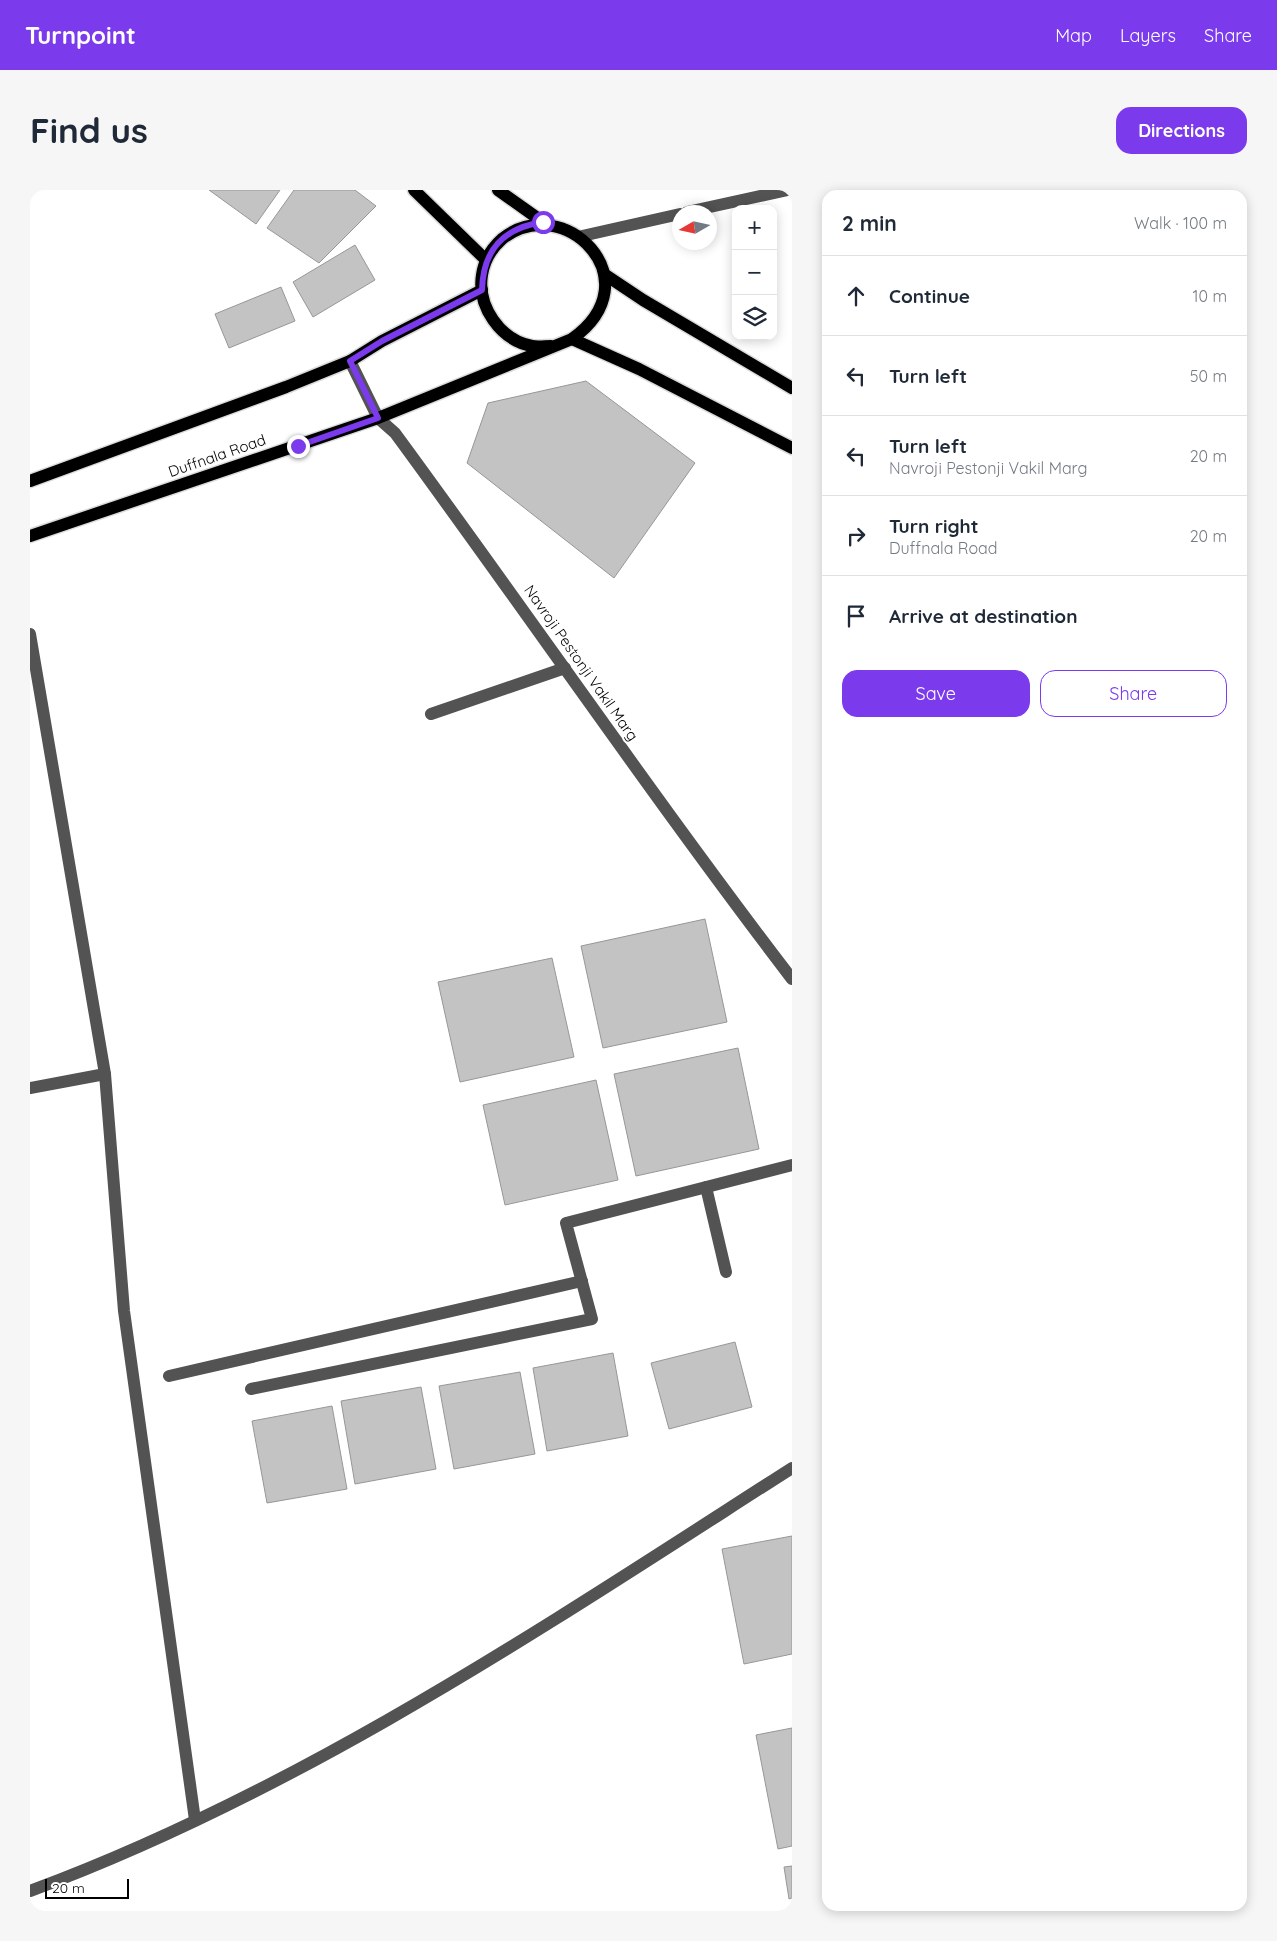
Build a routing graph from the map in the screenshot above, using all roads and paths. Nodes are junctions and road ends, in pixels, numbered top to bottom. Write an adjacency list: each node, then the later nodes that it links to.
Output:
1 (414, 190): 8 (main road)
2 (498, 190): 6 (main road)
3 (788, 190): 4 (street)
4 (717, 205)
5 (672, 216): 7 (street)
6 (543, 222): 7 (main road); 8 (main road)
7 (582, 236): 9 (main road)
8 (486, 260): 10 (main road)
9 (604, 274): 11 (main road); 14 (main road)
10 (482, 290): 12 (main road); 13 (main road)
11 (572, 339): 12 (main road); 16 (main road)
12 (552, 346): 15 (main road, Duffnala Road)
13 (350, 361): 15 (street, Navroji Pestonji Vakil Marg); 17 (main road)
14 (792, 388)
15 (378, 418): 18 (main road, Duffnala Road); 20 (street, Navroji Pestonji Vakil Marg)
16 (792, 448)
17 (30, 481)
18 (30, 536)
19 (30, 634): 23 (street)
20 (564, 668): 21 (street); 22 (street, Navroji Pestonji Vakil Marg)
21 (431, 714)
22 (792, 979)
23 (105, 1074): 24 (street); 32 (street)
24 (30, 1088)
25 (792, 1165): 26 (street)
26 (706, 1187): 27 (street); 28 (street)
27 (726, 1272)
28 (582, 1282): 29 (street); 30 (street)
29 (169, 1376)
30 (251, 1390)
31 (792, 1468): 32 (street)
32 (195, 1820): 33 (street)
33 (30, 1891)

